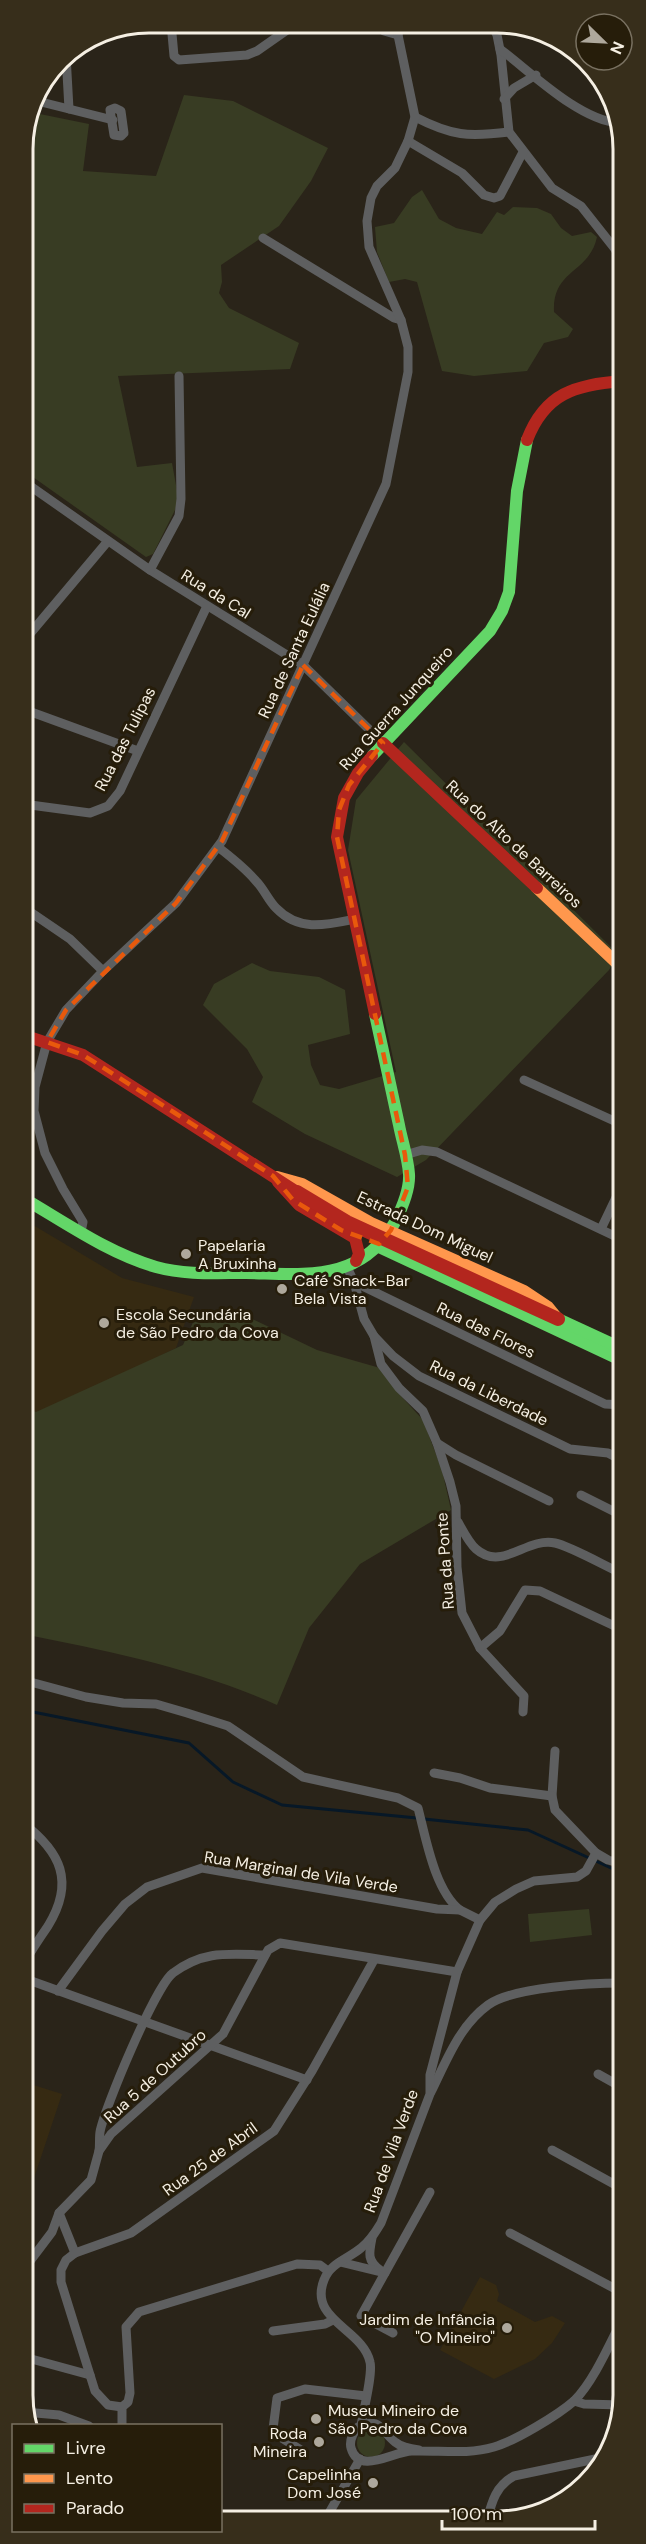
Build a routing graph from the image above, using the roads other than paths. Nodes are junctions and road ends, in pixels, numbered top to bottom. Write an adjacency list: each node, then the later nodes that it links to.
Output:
1 (172, 33): 2 (street)
2 (284, 33)
3 (391, 33): 5 (street)
4 (496, 33): 6 (street)
5 (398, 35): 12 (street, Rua de Santa Eulália)
6 (500, 49): 8 (street); 9 (street)
7 (67, 68): 11 (street)
8 (536, 75): 9 (street); 14 (street)
9 (504, 99): 15 (street)
10 (43, 103): 11 (street)
11 (69, 109): 13 (street)
12 (415, 117): 15 (street); 16 (street, Rua de Santa Eulália)
13 (112, 120)
14 (609, 121)
15 (509, 132): 17 (street)
16 (408, 141): 17 (street); 20 (street, Rua de Santa Eulália)
17 (523, 152): 19 (street)
18 (263, 238): 20 (street)
19 (613, 246)
20 (401, 320): 28 (street, Rua de Santa Eulália)
21 (179, 376): 25 (street)
22 (613, 382): 30 (street, Rua Guerra Junqueiro)
23 (33, 488): 24 (street, Rua da Cal)
24 (108, 541): 25 (street, Rua da Cal); 27 (street)
25 (150, 570): 26 (street, Rua da Cal)
26 (207, 606): 28 (street, Rua da Cal); 31 (street, Rua das Tulipas)
27 (33, 630)
28 (303, 665): 30 (street, Rua da Cal); 33 (street, Rua de Santa Eulália)
29 (33, 713): 31 (street)
30 (383, 743): 35 (street, Rua Guerra Junqueiro); 36 (street, Rua do Alto de Barreiros)
31 (138, 751): 32 (street, Rua das Tulipas)
32 (33, 805)
33 (218, 847): 35 (street); 37 (street, Rua de Santa Eulália)
34 (33, 914): 37 (street)
35 (355, 918): 42 (street, Rua Guerra Junqueiro)
36 (612, 959)
37 (103, 971): 39 (street, Rua de Santa Eulália)
38 (33, 1038): 39 (street, Estrada Dom Miguel)
39 (47, 1042): 43 (street, Estrada Dom Miguel); 48 (street, Rua de Santa Eulália)
40 (524, 1080): 41 (street)
41 (613, 1120)
42 (405, 1155): 46 (street); 47 (street, Rua Guerra Junqueiro)
43 (273, 1176): 47 (street, Estrada Dom Miguel); 50 (street, Estrada Dom Miguel); 54 (street, Estrada Dom Miguel, bridge)
44 (33, 1204): 48 (street)
45 (613, 1204): 46 (street)
46 (601, 1229): 49 (street)
47 (391, 1230): 51 (street, Rua Guerra Junqueiro); 54 (street, Estrada Dom Miguel)
48 (81, 1232): 52 (street)
49 (613, 1235)
50 (355, 1238): 51 (street, Estrada Dom Miguel); 52 (street)
51 (378, 1245): 52 (street, Rua Guerra Junqueiro); 57 (street, Estrada Dom Miguel)
52 (351, 1264): 53 (street)
53 (354, 1282): 55 (street, Rua da Liberdade); 58 (street, Rua das Flores)
54 (558, 1319): 56 (street, Estrada Dom Miguel)
55 (374, 1336): 59 (street, Rua da Ponte); 60 (street, Rua da Liberdade)
56 (613, 1344)
57 (613, 1357)
58 (613, 1404)
59 (437, 1443): 62 (street); 64 (street, Rua da Ponte)
60 (613, 1456)
61 (581, 1495): 63 (street)
62 (549, 1501)
63 (613, 1511)
64 (457, 1520): 65 (street); 67 (street, Rua da Ponte)
65 (613, 1569)
66 (613, 1625): 67 (street)
67 (480, 1648): 69 (street, Rua da Ponte)
68 (33, 1683): 76 (street)
69 (523, 1712)
70 (555, 1751): 72 (street)
71 (434, 1773): 72 (street)
72 (552, 1796): 74 (street)
73 (33, 1830): 78 (street)
74 (593, 1857): 75 (street); 77 (street, Rua de Vila Verde)
75 (613, 1861)
76 (460, 1910): 77 (street, Rua Marginal de Vila Verde); 84 (street, Rua Marginal de Vila Verde)
77 (480, 1920): 81 (street, Rua de Vila Verde)
78 (33, 1946)
79 (265, 1955): 80 (street); 85 (street); 86 (street, Rua 5 de Outubro)
80 (374, 1960): 81 (street); 88 (street, Rua 25 de Abril)
81 (457, 1972): 90 (street, Rua de Vila Verde)
82 (33, 1982): 84 (street)
83 (613, 1984): 90 (street)
84 (58, 1991): 85 (street)
85 (144, 2022): 86 (street); 92 (street)
86 (211, 2047): 88 (street); 92 (street, Rua 5 de Outubro)
87 (598, 2074): 89 (street)
88 (307, 2080): 98 (street, Rua 25 de Abril)
89 (613, 2082)
90 (430, 2094): 97 (street, Rua de Vila Verde)
91 (552, 2150): 93 (street)
92 (99, 2151): 95 (street, Rua 5 de Outubro)
93 (613, 2184)
94 (430, 2192): 102 (street)
95 (58, 2213): 98 (street); 99 (street)
96 (510, 2233): 103 (street)
97 (372, 2238): 100 (street, Rua de Vila Verde); 102 (street)
98 (75, 2253): 109 (street)
99 (33, 2257)
100 (340, 2262): 101 (street, Rua de Vila Verde); 102 (street)
101 (328, 2271): 104 (street); 113 (street)
102 (385, 2273): 106 (street)
103 (613, 2288)
104 (333, 2320): 105 (street); 110 (street)
105 (273, 2331)
106 (393, 2333)
107 (613, 2336): 111 (street)
108 (33, 2359): 109 (street)
109 (90, 2374): 113 (street)
110 (366, 2396): 117 (street); 119 (street)
111 (574, 2401): 112 (street); 120 (street)
112 (613, 2405)
113 (122, 2407): 116 (street)
114 (35, 2413): 115 (street)
115 (84, 2424)
116 (122, 2424)
117 (361, 2426): 118 (street); 122 (street)
118 (389, 2435): 120 (street); 121 (street)
119 (301, 2450)
120 (419, 2450): 121 (street)
121 (383, 2457): 122 (street)
122 (360, 2459): 124 (street)
123 (593, 2459): 125 (street)
124 (330, 2511)
125 (490, 2511)

